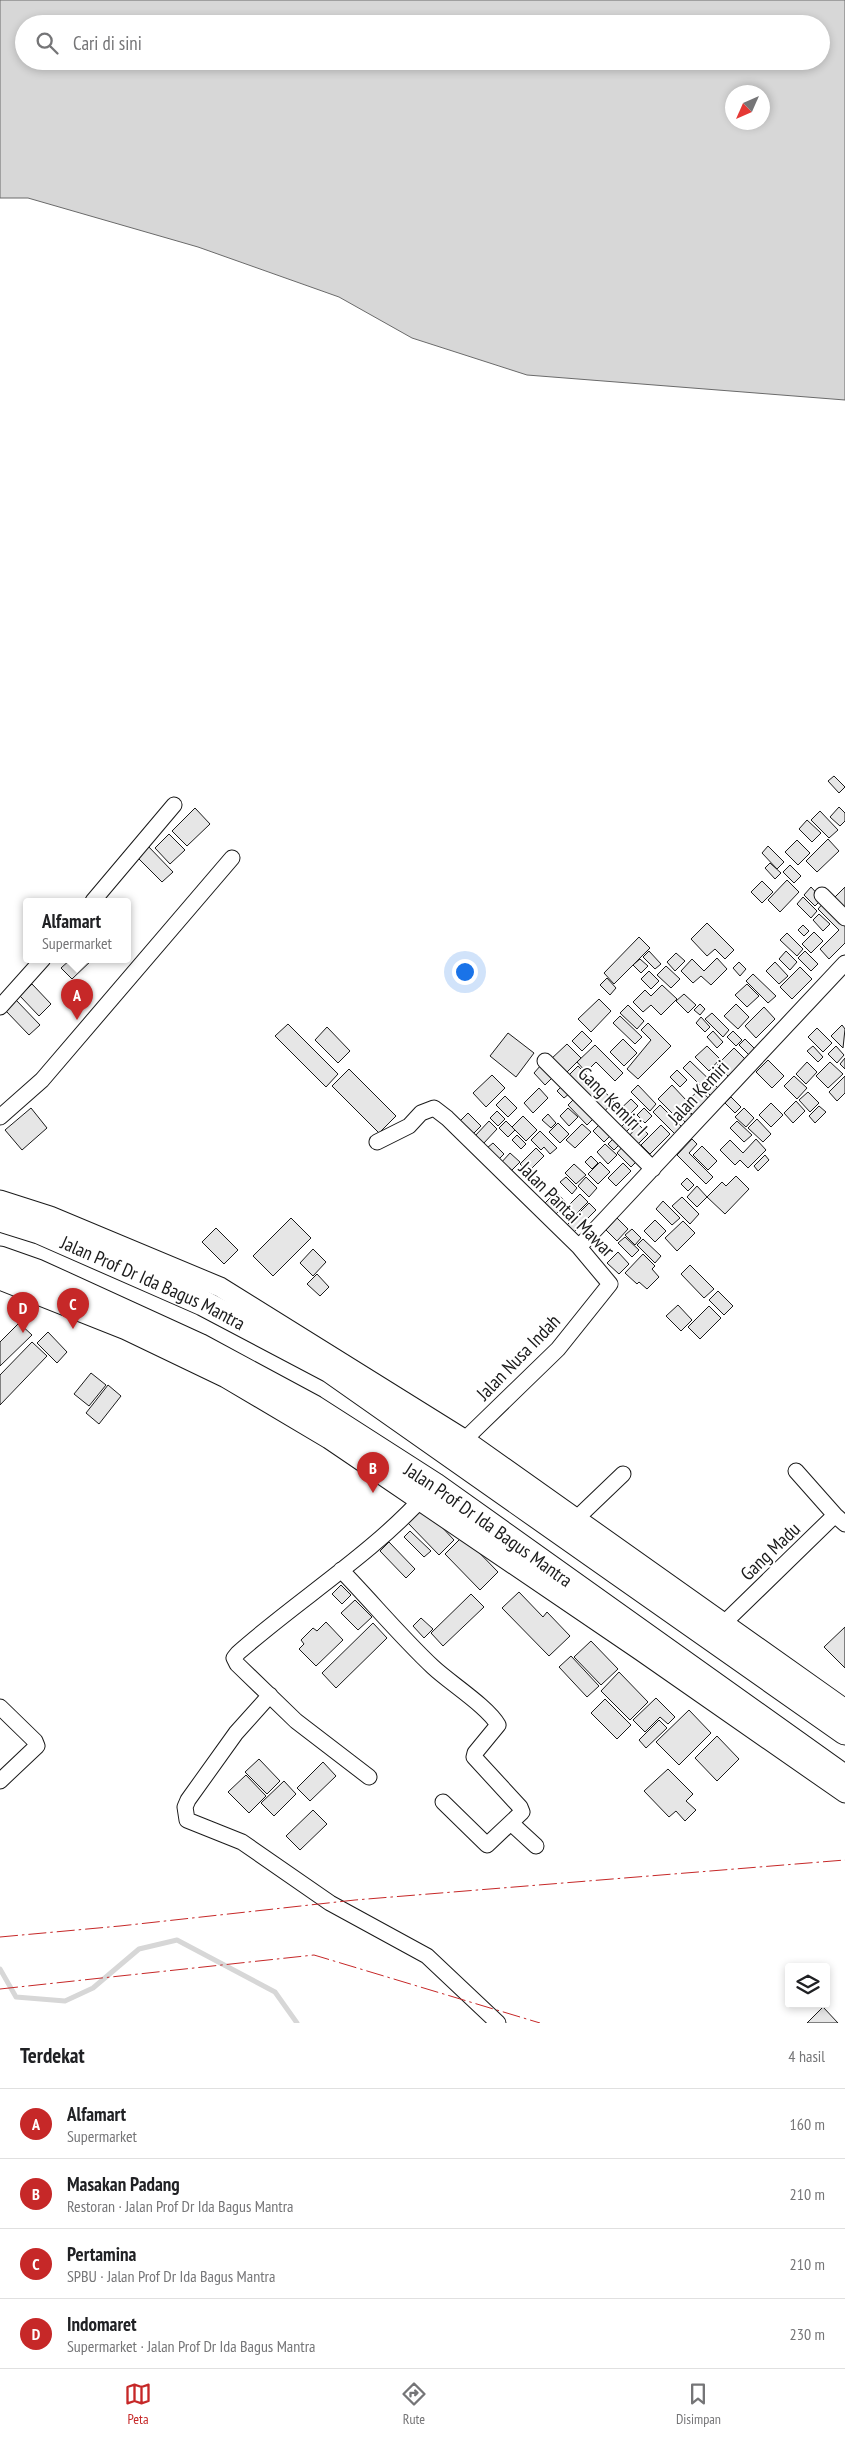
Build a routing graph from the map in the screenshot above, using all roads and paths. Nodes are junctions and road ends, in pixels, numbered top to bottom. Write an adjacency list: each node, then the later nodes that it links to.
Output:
1 (174, 805): 4 (street)
2 (232, 858): 10 (street)
3 (822, 895): 5 (street)
4 (96, 898)
5 (845, 918)
6 (39, 963): 8 (street)
7 (845, 963): 12 (street, Jalan Kemiri)
8 (0, 1007)
9 (545, 1061): 12 (street, Gang Kemiri I)
10 (0, 1117)
11 (377, 1142): 15 (street, Jalan Pantai Mawar)
12 (653, 1169): 15 (street, Jalan Kemiri)
13 (0, 1200): 19 (street)
14 (0, 1219): 19 (highway, Jalan Prof Dr Ida Bagus Mantra)
15 (579, 1247): 18 (street, Jalan Pantai Mawar)
16 (0, 1259): 22 (highway, Jalan Prof Dr Ida Bagus Mantra)
17 (0, 1280): 22 (street)
18 (610, 1284): 19 (street, Jalan Nusa Indah)
19 (457, 1447): 23 (street); 30 (highway, Jalan Prof Dr Ida Bagus Mantra)
20 (796, 1471): 24 (street)
21 (624, 1474): 23 (street)
22 (427, 1493): 25 (street); 31 (highway, Jalan Prof Dr Ida Bagus Mantra)
23 (576, 1519): 26 (street)
24 (840, 1520): 26 (street, Gang Madu)
25 (341, 1570): 27 (street); 37 (street)
26 (723, 1624): 29 (street)
27 (270, 1695): 32 (street); 39 (street)
28 (0, 1707): 34 (street)
29 (845, 1710)
30 (845, 1732)
31 (800, 1754): 33 (highway, Jalan Prof Dr Ida Bagus Mantra); 35 (street)
32 (369, 1777)
33 (845, 1778)
34 (0, 1781)
35 (845, 1793)
36 (442, 1802): 37 (street)
37 (511, 1823): 38 (street)
38 (536, 1846)
39 (498, 2023)

